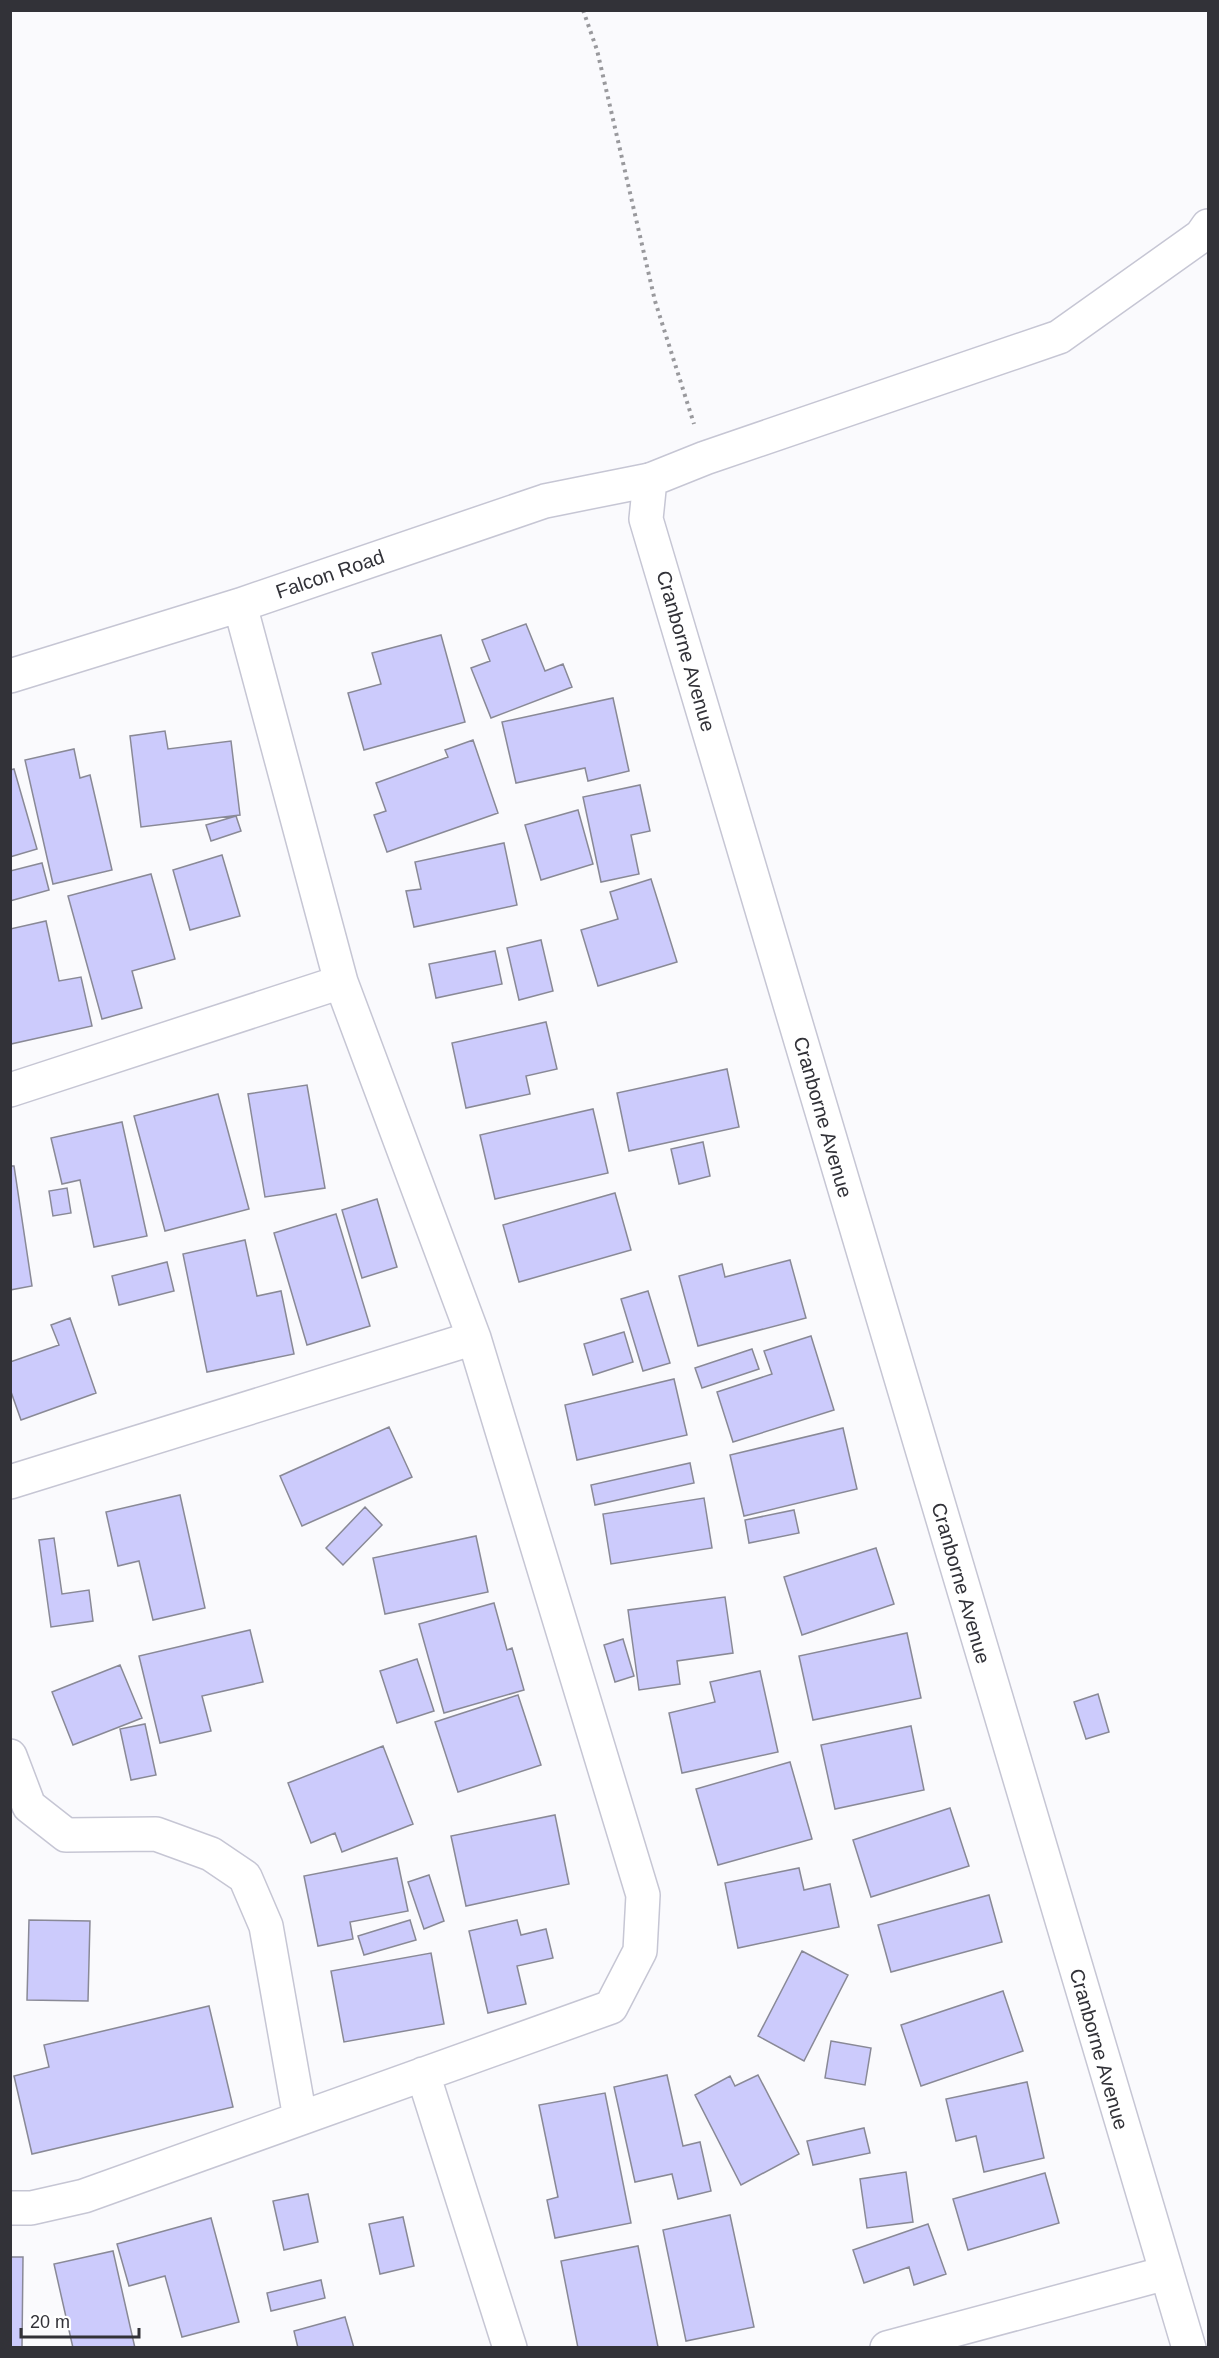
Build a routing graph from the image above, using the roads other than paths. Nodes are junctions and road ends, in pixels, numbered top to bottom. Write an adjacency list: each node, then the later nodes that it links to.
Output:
1 (1209, 226): 2 (street)
2 (650, 480): 3 (street, Falcon Road); 13 (street, Cranborne Avenue)
3 (240, 605): 4 (street, Falcon Road); 5 (street)
4 (10, 676)
5 (341, 982): 6 (street); 7 (street)
6 (10, 1090)
7 (474, 1338): 8 (street); 10 (street)
8 (10, 1482)
9 (10, 1756): 11 (street)
10 (423, 2074): 11 (street); 14 (street)
11 (300, 2118): 12 (street)
12 (10, 2208)
13 (1166, 2273): 15 (street); 16 (street, Cranborne Avenue)
14 (510, 2348)
15 (887, 2348)
16 (1189, 2348)

